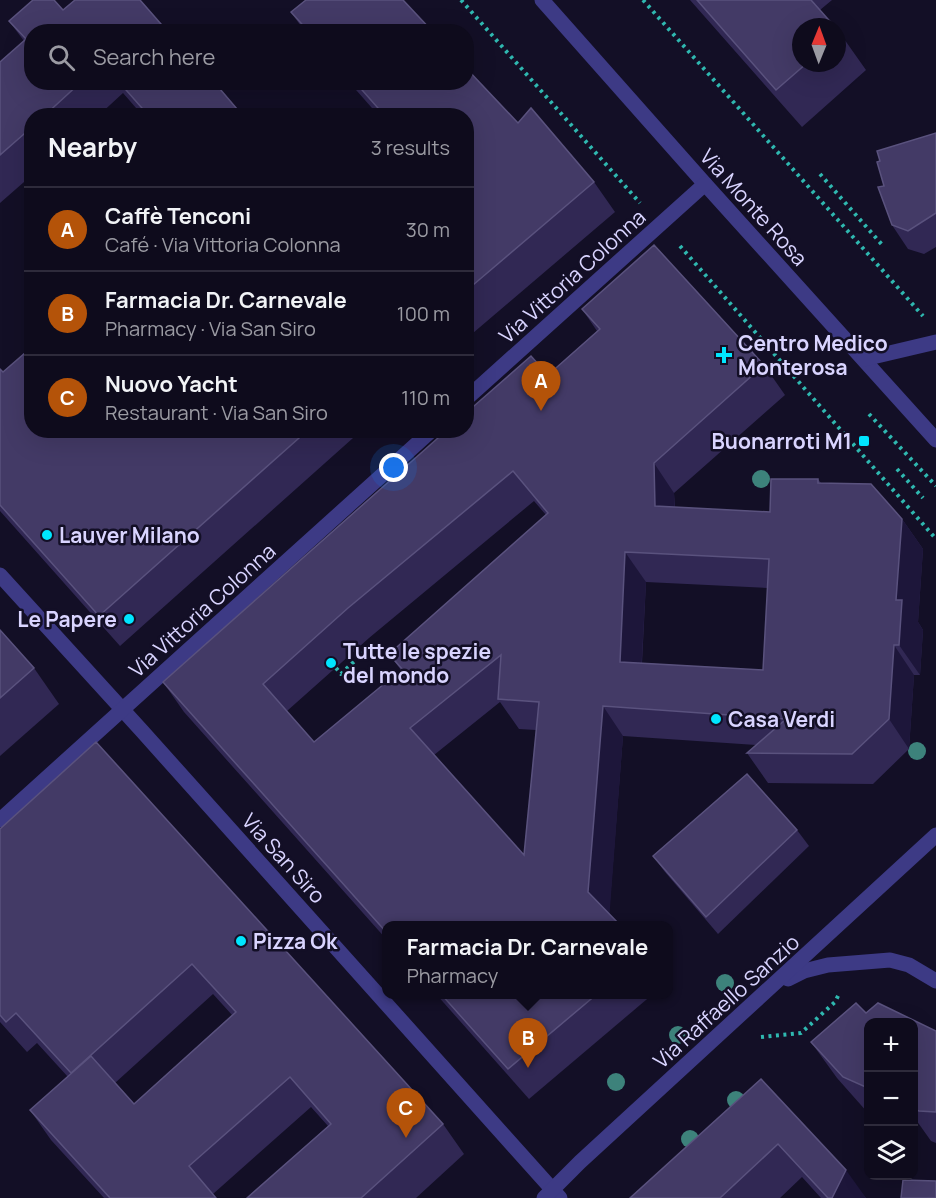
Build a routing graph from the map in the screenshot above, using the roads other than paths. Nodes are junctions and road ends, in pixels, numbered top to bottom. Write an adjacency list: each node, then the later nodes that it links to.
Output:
1 (542, 0): 2 (street, Via Monte Rosa)
2 (705, 184): 4 (street, Via Monte Rosa); 5 (street, Via Vittoria Colonna)
3 (936, 342): 4 (street)
4 (864, 359): 7 (street, Via Monte Rosa)
5 (474, 392)
6 (423, 438): 9 (street, Via Vittoria Colonna)
7 (936, 440)
8 (0, 575): 9 (street, Via San Siro)
9 (123, 710): 10 (street, Via Vittoria Colonna); 14 (street, Via San Siro)
10 (0, 819)
11 (936, 835): 13 (street, Via Raffaello Sanzio)
12 (936, 981): 13 (street)
13 (772, 988): 14 (street, Via Raffaello Sanzio)
14 (552, 1195)

